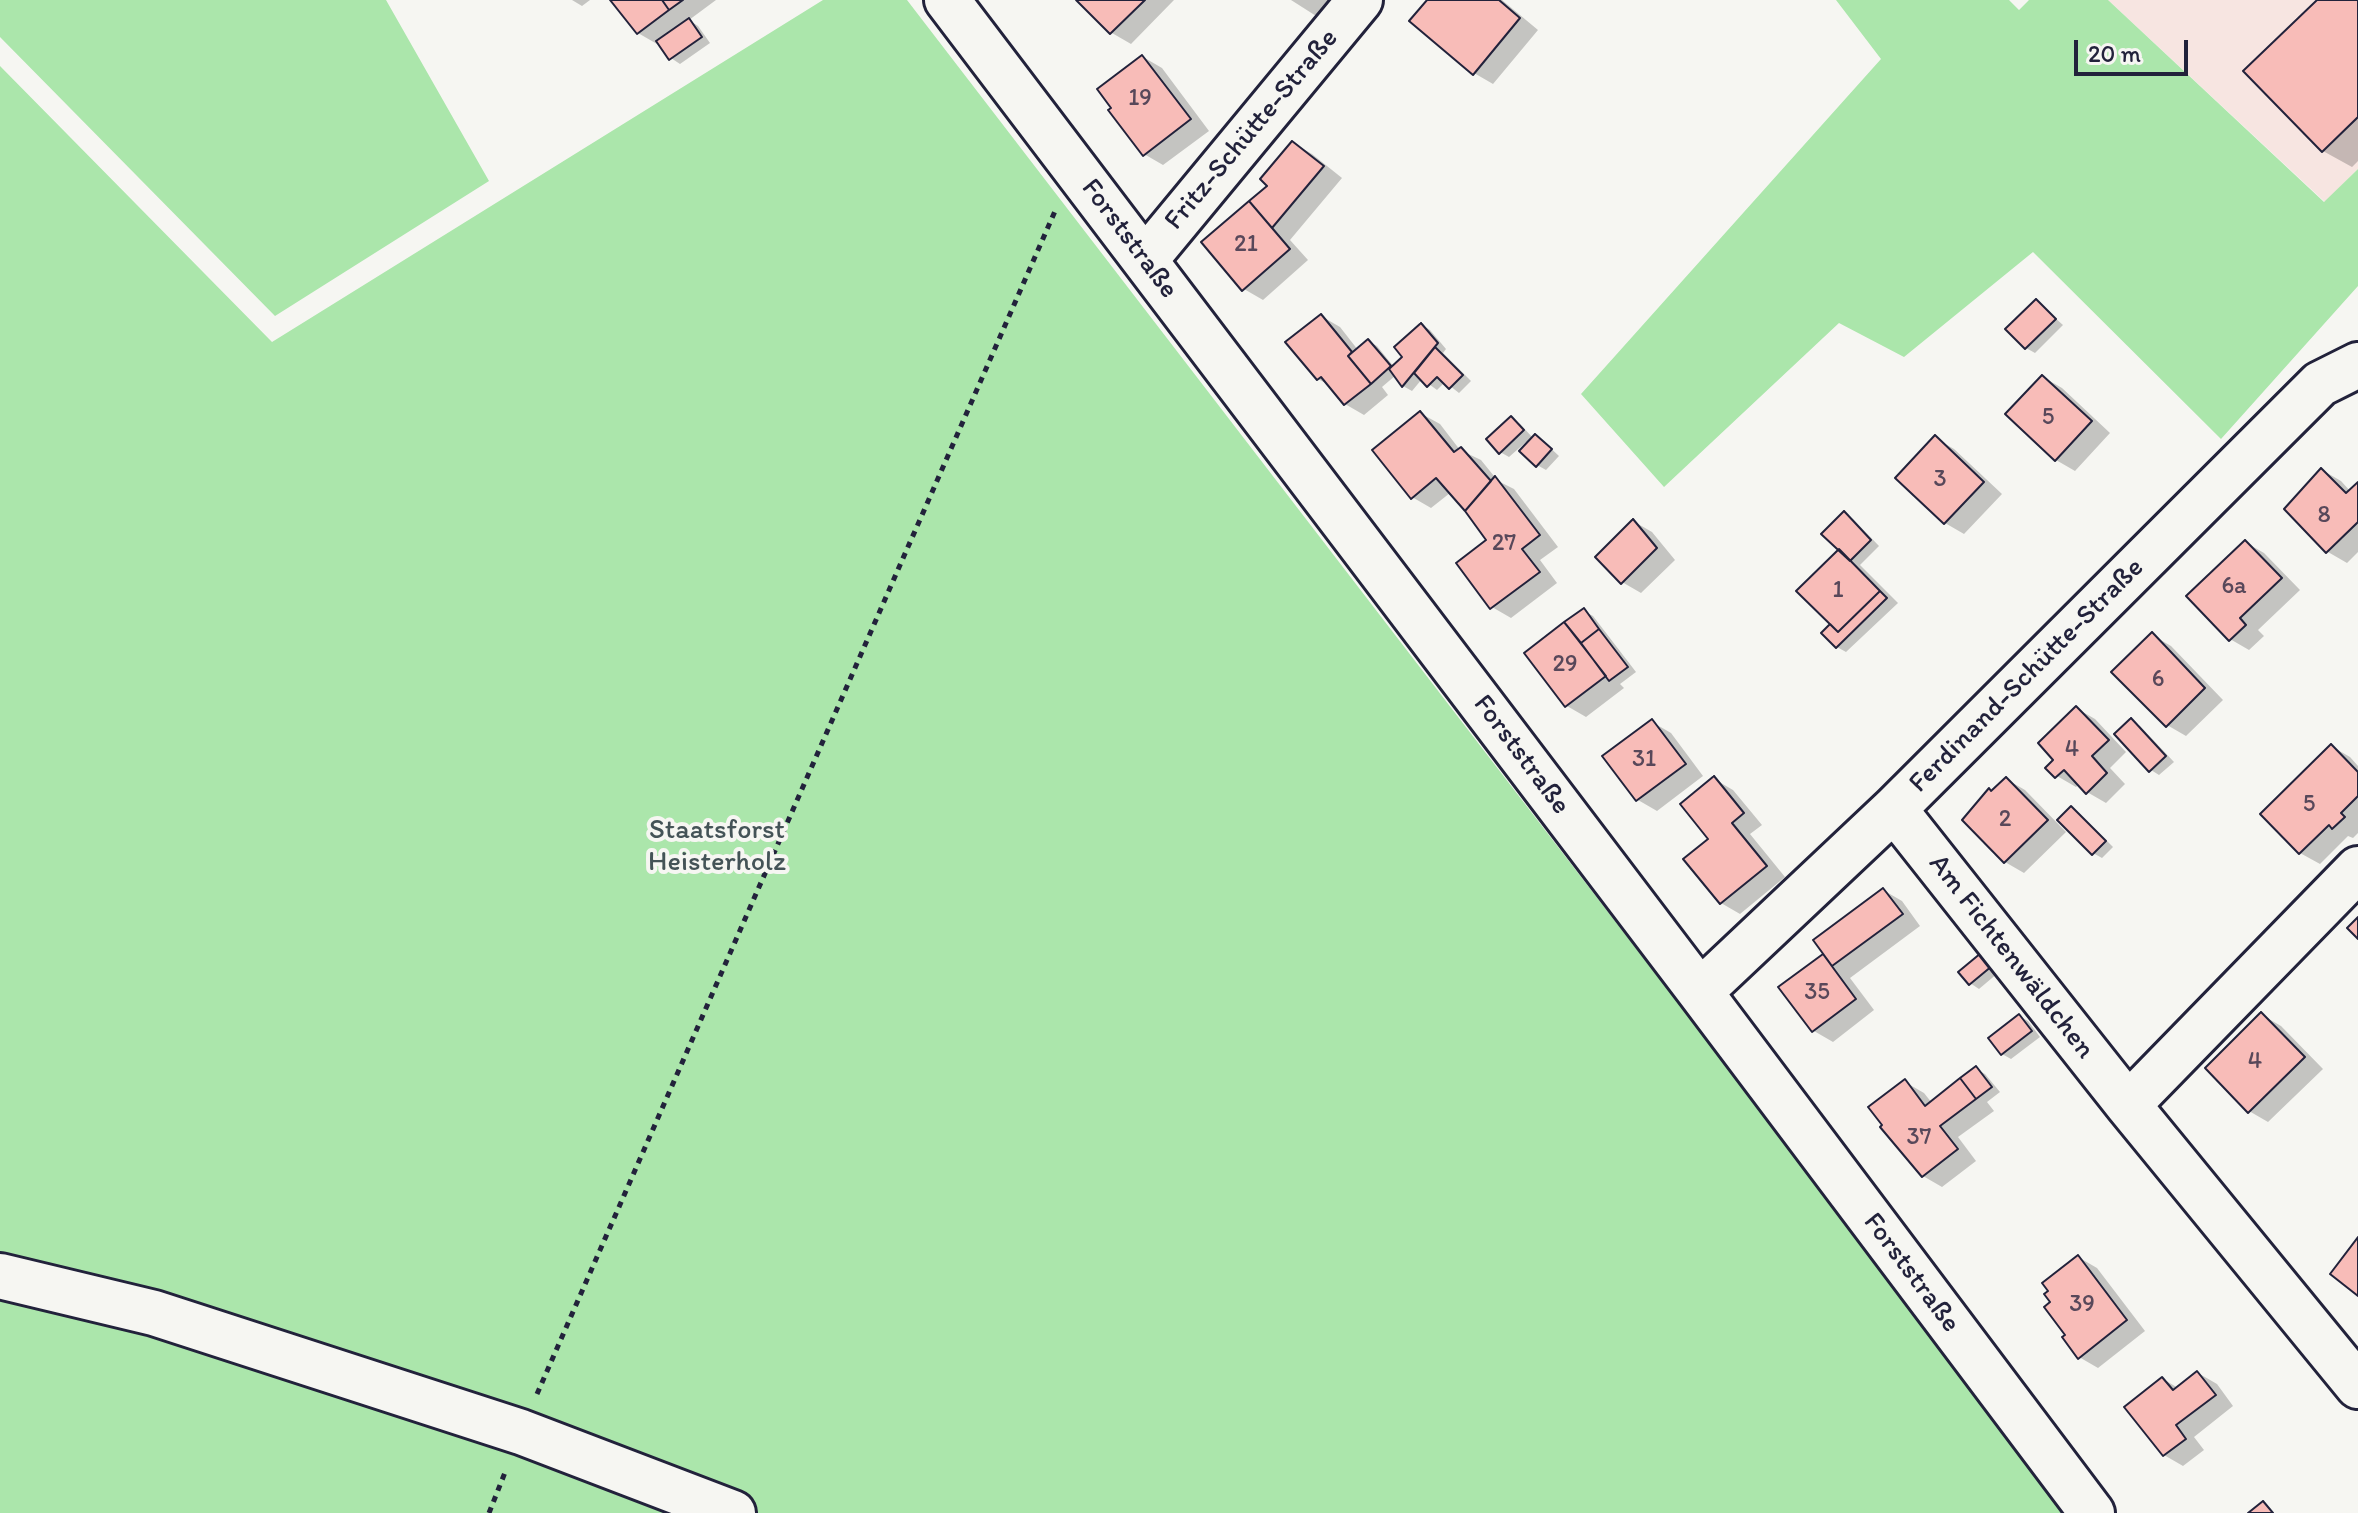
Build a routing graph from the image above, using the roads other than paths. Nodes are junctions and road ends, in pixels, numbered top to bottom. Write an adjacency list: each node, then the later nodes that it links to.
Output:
1 (947, 0): 3 (street, Forststraße)
2 (1360, 0): 3 (street, Fritz-Schütte-Straße)
3 (1145, 260): 7 (street, Forststraße)
4 (2357, 365): 5 (street, Ferdinand-Schütte-Straße)
5 (1894, 809): 7 (street, Ferdinand-Schütte-Straße); 8 (street, Am Fichtenwäldchen)
6 (2358, 869): 8 (street)
7 (1700, 992): 12 (street, Forststraße)
8 (2128, 1105): 10 (street, Am Fichtenwäldchen)
9 (0, 1276): 11 (street)
10 (2358, 1386)
11 (733, 1513)
12 (2092, 1513)

